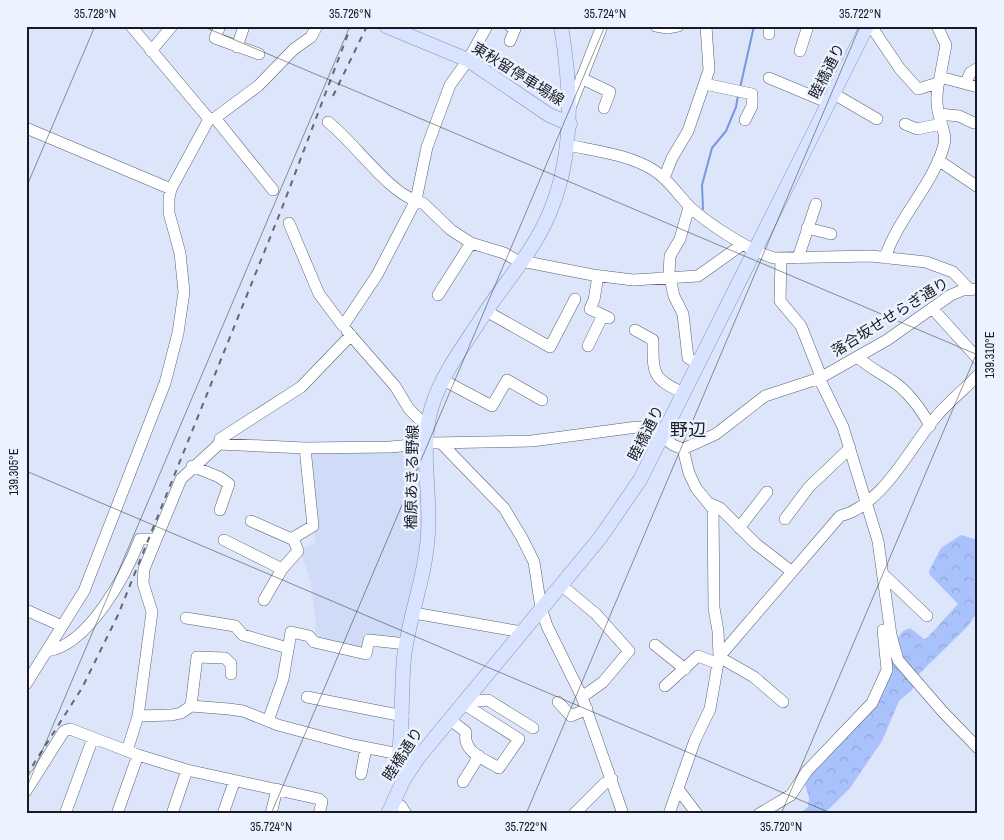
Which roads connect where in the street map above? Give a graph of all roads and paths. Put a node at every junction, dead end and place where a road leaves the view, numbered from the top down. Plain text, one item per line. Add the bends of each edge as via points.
1 (131, 26) edge
2 (172, 26) edge
3 (220, 26) edge
4 (244, 26) edge
5 (317, 26) edge
6 (386, 26) edge
7 (487, 26) edge
8 (510, 26) edge
9 (561, 26) edge
10 (602, 26) edge
11 (656, 26) edge
12 (678, 26) edge
13 (706, 26) edge
14 (808, 26) edge
15 (869, 26) edge
16 (937, 26) edge
17 (510, 41) dead end
18 (237, 47) junction
19 (151, 51) junction
20 (800, 51) dead end
21 (259, 54) dead end
22 (468, 60) junction
23 (978, 68) edge
24 (581, 78) junction
25 (769, 78) dead end
26 (939, 80) junction
27 (705, 84) junction
28 (972, 85) edge
29 (918, 89) junction
30 (832, 98) junction
31 (570, 108) junction
32 (604, 108) dead end
33 (939, 115) junction
34 (212, 119) junction
35 (877, 119) dead end
36 (745, 120) dead end
37 (328, 122) dead end
38 (974, 123) dead end
39 (570, 124) junction
40 (905, 124) dead end
41 (26, 128) edge
42 (568, 145) junction
43 (938, 160) junction
44 (664, 178) junction
45 (978, 187) edge
46 (171, 189) junction
47 (273, 190) dead end
48 (416, 200) junction
49 (816, 204) dead end
50 (689, 206) junction
51 (289, 223) dead end
52 (806, 228) junction
53 (831, 234) dead end
54 (471, 243) junction
55 (749, 248) junction
56 (781, 258) junction
57 (798, 258) junction
58 (886, 258) junction
59 (521, 261) junction
60 (598, 276) junction
61 (670, 278) junction
62 (973, 289) edge
63 (438, 295) dead end
64 (575, 299) dead end
65 (932, 308) junction
66 (486, 311) junction
67 (343, 326) junction
68 (635, 330) dead end
69 (351, 335) junction
70 (588, 346) dead end
71 (858, 357) junction
72 (978, 359) edge
73 (699, 364) junction
74 (820, 378) junction
75 (443, 380) junction
76 (975, 383) edge
77 (684, 393) junction
78 (542, 400) dead end
79 (930, 426) junction
80 (427, 427) junction
81 (662, 437) junction
82 (441, 442) junction
83 (219, 444) junction
84 (426, 445) junction
85 (305, 448) junction
86 (850, 448) junction
87 (683, 449) junction
88 (192, 466) junction
89 (767, 492) dead end
90 (865, 503) junction
91 (711, 504) junction
92 (220, 510) dead end
93 (785, 519) dead end
94 (251, 521) dead end
95 (739, 528) junction
96 (156, 539) junction
97 (224, 540) dead end
98 (294, 540) junction
99 (878, 541) junction
100 (282, 569) junction
101 (792, 571) junction
102 (883, 574) junction
103 (561, 585) junction
104 (264, 600) dead end
105 (541, 608) junction
106 (26, 610) edge
107 (414, 613) junction
108 (927, 616) dead end
109 (186, 618) dead end
110 (62, 626) junction
111 (522, 632) junction
112 (407, 644) junction
113 (656, 645) dead end
114 (288, 648) junction
115 (46, 651) junction
116 (717, 660) junction
117 (685, 669) junction
118 (231, 674) dead end
119 (26, 684) edge
120 (666, 686) dead end
121 (307, 696) dead end
122 (582, 697) junction
123 (465, 699) junction
124 (558, 702) dead end
125 (783, 702) dead end
126 (191, 706) junction
127 (587, 709) junction
128 (138, 716) junction
129 (403, 716) junction
130 (449, 719) junction
131 (268, 721) junction
132 (533, 728) dead end
133 (93, 738) junction
134 (366, 748) junction
135 (978, 748) edge
136 (127, 751) junction
137 (399, 754) junction
138 (138, 755) junction
139 (480, 756) junction
140 (187, 770) junction
141 (410, 770) junction
142 (361, 774) dead end
143 (612, 780) junction
144 (234, 782) junction
145 (463, 782) dead end
146 (277, 789) junction
147 (678, 789) junction
148 (26, 791) edge
149 (390, 808) edge
150 (65, 814) edge
151 (117, 814) edge
152 (172, 814) edge
153 (223, 814) edge
154 (271, 814) edge
155 (319, 814) edge
156 (406, 814) edge
157 (574, 814) edge
158 (623, 814) edge
159 (669, 814) edge
160 (697, 814) edge
161 (759, 814) edge

1 - 19 street
2 - 19 street
3 - 18 street via 215,38
4 - 18 street
5 - 34 street via 311,37 258,86
6 - 22 main road, 東秋留停車場線
7 - 22 street
8 - 17 street via 515,29
9 - 31 main road, 東秋留停車場線
10 - 24 street
11 - 12 street
13 - 27 street via 710,70
14 - 20 street
15 - 29 street
15 - 30 main road, 睦橋通り
16 - 26 street via 946,45
18 - 21 street
19 - 34 street
22 - 39 main road, 東秋留停車場線 via 549,115
22 - 48 street via 450,84 433,127
23 - 28 street via 970,73
24 - 31 street
24 - 32 street via 610,92
25 - 30 street
26 - 28 street
26 - 29 street via 932,87
26 - 33 street
27 - 36 street via 752,94 752,106
27 - 44 street via 688,131
29 - 33 street
30 - 35 street
30 - 55 main road, 睦橋通り
31 - 39 main road, 東秋留停車場線
33 - 38 street via 960,116
33 - 40 street via 917,129
33 - 43 street via 944,140
34 - 46 street
34 - 47 street
37 - 48 street via 347,137 389,184
39 - 42 main road, 楢原あきる野線
41 - 46 street
42 - 44 street via 621,158 654,170
42 - 59 main road, 楢原あきる野線 via 550,212
43 - 45 street
43 - 58 street via 895,230
44 - 50 street
46 - 110 street via 169,213 180,253 184,292 178,333 164,383 84,591
48 - 54 street
48 - 67 street via 377,275
49 - 52 street
50 - 55 street
50 - 61 street via 680,238 670,256
51 - 67 street via 319,294
52 - 53 street
52 - 57 street
54 - 59 street
54 - 63 street
55 - 56 street
55 - 61 street via 698,276
55 - 73 main road, 睦橋通り
56 - 57 street
56 - 74 street via 780,301 801,326
57 - 58 street
58 - 62 street via 937,265 953,272
59 - 60 street
59 - 66 main road, 楢原あきる野線
60 - 61 street via 633,280
60 - 70 street via 590,309 606,317
61 - 73 street via 683,314 688,358
62 - 65 street, 落合坂せせらぎ通り via 951,295
64 - 66 street via 555,350
65 - 71 street, 落合坂せせらぎ通り via 907,328
65 - 72 street
66 - 75 main road, 楢原あきる野線
67 - 69 street
68 - 77 street via 653,340 653,363 657,376 663,383
69 - 80 street
69 - 83 street via 300,387 220,439
71 - 74 street, 落合坂せせらぎ通り
71 - 79 street via 893,381
73 - 77 main road, 睦橋通り
74 - 86 street
74 - 87 street, 落合坂せせらぎ通り via 765,396 716,434
75 - 78 street via 492,406 507,380
75 - 80 main road, 楢原あきる野線 via 431,407
76 - 79 street
77 - 81 main road, 睦橋通り
79 - 90 street via 880,490
80 - 84 main road, 楢原あきる野線
81 - 82 street via 653,429 637,427 532,441
81 - 87 street
81 - 103 main road, 睦橋通り via 616,517
82 - 84 street
82 - 105 street via 513,521 534,562
83 - 85 street
83 - 88 street
84 - 85 street
84 - 107 main road, 楢原あきる野線 via 429,531
85 - 98 street via 313,526
86 - 90 street
86 - 93 street via 810,487
87 - 91 street via 696,488
88 - 92 street via 229,484
88 - 96 street via 181,479
89 - 95 street
90 - 99 street
90 - 101 street via 840,516
91 - 95 street via 720,508
91 - 116 street
94 - 98 street
95 - 101 street
96 - 115 street via 140,539 128,568 74,640 60,650
96 - 128 street via 144,569 144,583 152,612
97 - 100 street
98 - 100 street via 298,551
99 - 102 street
99 - 161 street via 887,664 882,685 866,710 807,771 791,795
100 - 104 street
101 - 116 street
102 - 108 street
102 - 135 street via 890,635 898,660
103 - 105 main road, 睦橋通り
103 - 122 street via 596,614 630,651 603,682
105 - 111 main road, 睦橋通り
105 - 122 street
106 - 110 street
107 - 111 street
107 - 112 main road, 楢原あきる野線
109 - 114 street via 235,626 243,635
110 - 115 street
111 - 123 main road, 睦橋通り
112 - 114 street via 369,640 366,654 314,642 310,636 292,632
112 - 129 main road, 楢原あきる野線
113 - 117 street
114 - 131 street via 283,678
115 - 119 street
116 - 117 street via 698,656
116 - 125 street via 754,677
116 - 147 street via 710,708
117 - 120 street
118 - 126 street via 231,664 225,658 197,657
121 - 129 street
122 - 127 street
123 - 130 main road, 睦橋通り
123 - 132 street via 488,700
123 - 139 street via 519,739 499,768
124 - 127 street via 571,716
126 - 128 street via 181,713
126 - 131 street via 243,711
127 - 143 street
128 - 136 street
129 - 137 main road, 楢原あきる野線
130 - 139 street via 466,732 464,740 468,748
130 - 141 main road, 睦橋通り
131 - 134 street
133 - 136 street
133 - 148 street via 70,729 64,731
133 - 150 street
134 - 137 street
134 - 142 street
136 - 138 street
137 - 141 main road via 400,761
138 - 140 street
138 - 151 street
139 - 145 street
140 - 144 street
140 - 152 street
141 - 149 main road, 睦橋通り
143 - 157 street
143 - 158 street
144 - 146 street
144 - 153 street
146 - 154 street
146 - 155 street via 319,799 322,802
147 - 159 street
147 - 160 street
149 - 156 street via 401,806

